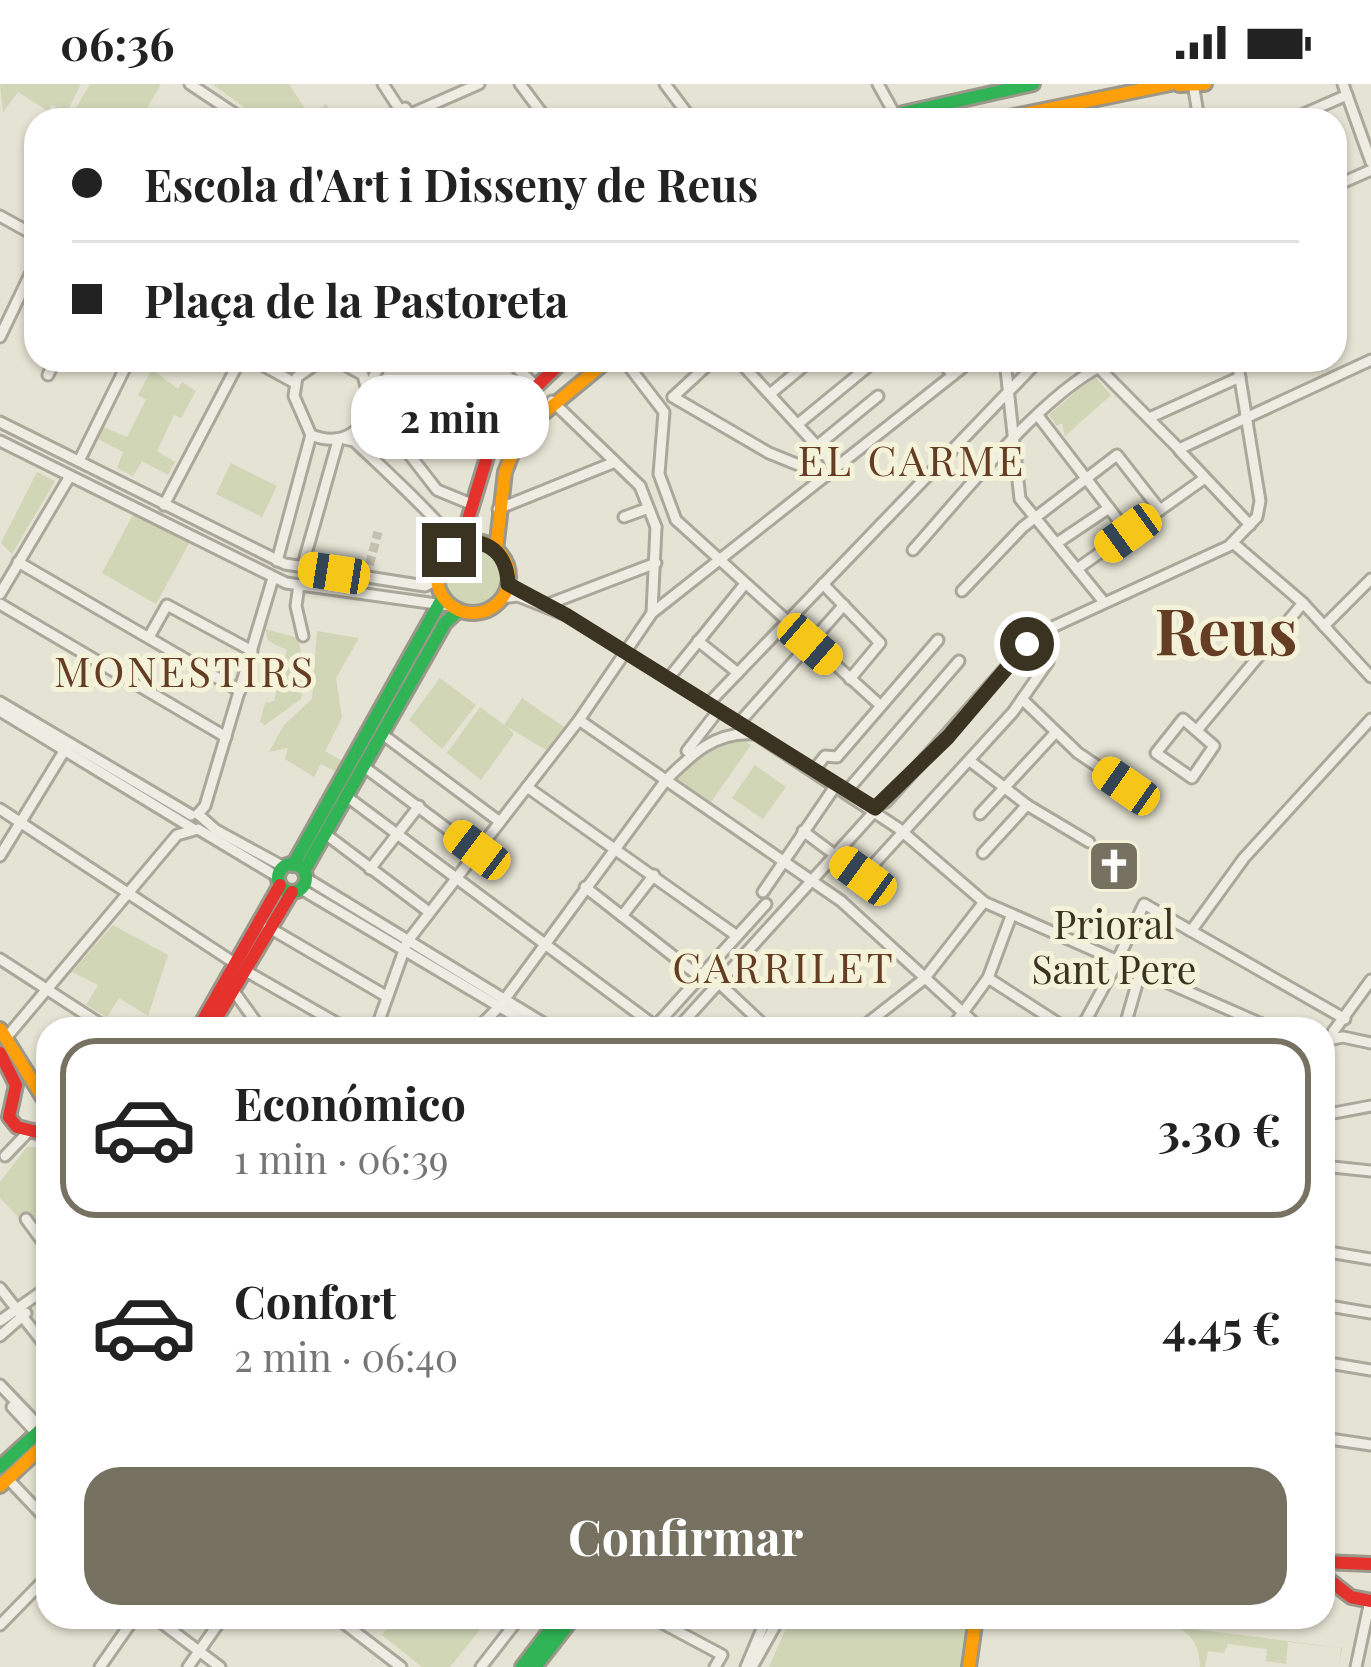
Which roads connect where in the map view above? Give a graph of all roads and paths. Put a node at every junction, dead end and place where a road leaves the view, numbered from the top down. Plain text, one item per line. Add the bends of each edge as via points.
1 (190, 84) edge
2 (479, 84) edge
3 (1033, 84) edge
4 (1175, 84) edge
5 (1016, 86) edge
6 (1200, 86) edge
7 (1345, 90) edge
8 (226, 108) edge
9 (430, 108) edge
10 (936, 108) edge
11 (1055, 108) edge
12 (1312, 108) edge
13 (1371, 113) edge
14 (1357, 122) junction
15 (1371, 166) edge
16 (24, 287) edge
17 (0, 337) edge
18 (49, 372) edge
19 (123, 372) edge
20 (234, 372) edge
21 (275, 372) edge
22 (305, 372) edge
23 (366, 372) edge
24 (521, 372) edge
25 (548, 372) edge
26 (592, 372) edge
27 (634, 372) edge
28 (701, 372) edge
29 (749, 372) edge
30 (797, 372) edge
31 (861, 372) edge
32 (950, 372) edge
33 (957, 372) edge
34 (1005, 372) edge
35 (1027, 372) edge
36 (1086, 372) edge
37 (1104, 372) edge
38 (1239, 372) edge
39 (1345, 372) edge
40 (47, 375) dead end
41 (953, 375) junction
42 (1240, 376) junction
43 (295, 383) junction
44 (533, 383) junction
45 (770, 394) junction
46 (1006, 394) junction
47 (878, 396) dead end
48 (658, 399) junction
49 (674, 400) junction
50 (552, 401) junction
51 (824, 403) junction
52 (664, 412) junction
53 (1039, 417) junction
54 (1149, 418) junction
55 (1246, 418) junction
56 (0, 422) edge
57 (798, 424) junction
58 (843, 425) junction
59 (388, 427) tunnel mouth
60 (310, 435) junction
61 (342, 440) junction
62 (0, 441) edge
63 (1011, 442) junction
64 (818, 446) junction
65 (1179, 450) junction
66 (79, 461) junction
67 (615, 462) junction
68 (812, 473) junction
69 (830, 475) junction
70 (71, 476) junction
71 (1086, 478) junction
72 (1205, 478) junction
73 (660, 479) junction
74 (640, 486) junction
75 (808, 493) junction
76 (471, 503) junction
77 (164, 505) junction
78 (1109, 508) junction
79 (498, 509) junction
80 (646, 509) junction
81 (1160, 510) junction
82 (1035, 516) junction
83 (624, 517) dead end
84 (676, 520) junction
85 (1250, 525) junction
86 (656, 527) junction
87 (1128, 533) junction
88 (1233, 543) junction
89 (1058, 544) junction
90 (458, 545) junction
91 (496, 550) junction
92 (913, 550) dead end
93 (718, 560) junction
94 (277, 561) junction
95 (18, 562) junction
96 (656, 563) junction
97 (302, 568) junction
98 (1077, 569) junction
99 (273, 578) junction
100 (1371, 579) edge
101 (437, 580) junction
102 (508, 584) junction
103 (823, 584) junction
104 (299, 585) junction
105 (744, 585) junction
106 (653, 590) junction
107 (962, 590) dead end
108 (0, 594) edge
109 (502, 598) junction
110 (1102, 601) junction
111 (534, 602) junction
112 (666, 602) junction
113 (0, 604) edge
114 (448, 604) junction
115 (1303, 604) junction
116 (546, 605) junction
117 (844, 605) junction
118 (652, 614) junction
119 (785, 623) junction
120 (1324, 626) junction
121 (303, 636) dead end
122 (149, 637) junction
123 (938, 640) dead end
124 (698, 641) junction
125 (810, 644) junction
126 (252, 651) junction
127 (625, 653) junction
128 (959, 662) dead end
129 (1048, 662) dead end
130 (1369, 670) edge
131 (738, 673) junction
132 (668, 679) junction
133 (850, 679) junction
134 (240, 691) junction
135 (1022, 699) junction
136 (708, 704) junction
137 (881, 706) junction
138 (0, 707) edge
139 (1371, 718) edge
140 (724, 719) junction
141 (580, 720) junction
142 (1198, 729) junction
143 (1056, 732) junction
144 (382, 734) junction
145 (754, 734) junction
146 (226, 737) junction
147 (723, 738) junction
148 (67, 747) junction
149 (837, 757) junction
150 (970, 761) junction
151 (363, 766) junction
152 (814, 770) junction
153 (666, 780) junction
154 (837, 785) junction
155 (1126, 786) dead end
156 (527, 787) junction
157 (1002, 787) junction
158 (346, 796) junction
159 (886, 802) junction
160 (418, 806) junction
161 (1027, 806) junction
162 (0, 809) edge
163 (871, 809) junction
164 (980, 814) dead end
165 (195, 821) junction
166 (500, 822) junction
167 (21, 823) junction
168 (901, 830) junction
169 (803, 831) junction
170 (323, 833) junction
171 (397, 835) junction
172 (1089, 842) dead end
173 (616, 847) junction
174 (477, 850) junction
175 (983, 853) dead end
176 (835, 855) junction
177 (0, 856) edge
178 (783, 860) junction
179 (370, 868) junction
180 (654, 874) junction
181 (292, 878) junction
182 (456, 880) junction
183 (812, 880) junction
184 (585, 887) junction
185 (128, 894) junction
186 (984, 902) junction
187 (429, 912) junction
188 (622, 916) junction
189 (1011, 916) junction
190 (268, 927) junction
191 (1191, 932) junction
192 (737, 936) junction
193 (405, 945) junction
194 (542, 946) junction
195 (0, 958) edge
196 (1119, 959) junction
197 (240, 967) junction
198 (1141, 970) junction
199 (700, 977) junction
200 (988, 978) junction
201 (924, 979) junction
202 (1371, 980) edge
203 (719, 982) junction
204 (48, 989) junction
205 (233, 990) junction
206 (386, 996) junction
207 (502, 1004) junction
208 (961, 1016) joint
209 (90, 1017) edge
210 (205, 1017) edge
211 (217, 1017) edge
212 (252, 1017) edge
213 (325, 1017) edge
214 (380, 1017) edge
215 (489, 1017) edge
216 (520, 1017) edge
217 (532, 1017) edge
218 (639, 1017) edge
219 (664, 1017) edge
220 (688, 1017) edge
221 (755, 1017) edge
222 (875, 1017) edge
223 (1048, 1017) edge
224 (1087, 1017) edge
225 (1127, 1017) edge
226 (1246, 1017) edge
227 (1345, 1019) junction
228 (1335, 1038) joint
229 (2, 1040) edge
230 (1371, 1042) edge
231 (36, 1091) edge
232 (15, 1095) junction
233 (36, 1101) edge
234 (1371, 1106) edge
235 (1335, 1113) edge
236 (36, 1121) edge
237 (12, 1122) junction
238 (31, 1130) junction
239 (36, 1134) edge
240 (1335, 1167) edge
241 (1371, 1171) edge
242 (26, 1219) dead end
243 (36, 1233) edge
244 (1335, 1253) edge
245 (1371, 1258) edge
246 (0, 1288) edge
247 (36, 1298) edge
248 (1335, 1307) edge
249 (21, 1311) junction
250 (1371, 1312) edge
251 (0, 1321) edge
252 (36, 1332) edge
253 (0, 1336) edge
254 (1335, 1364) edge
255 (1371, 1370) edge
256 (0, 1389) edge
257 (36, 1424) edge
258 (1335, 1440) edge
259 (36, 1441) edge
260 (1371, 1445) edge
261 (2, 1477) edge
262 (36, 1510) edge
263 (1371, 1563) edge
264 (1335, 1564) edge
265 (1351, 1566) junction
266 (1335, 1581) edge
267 (1344, 1587) junction
268 (36, 1588) edge
269 (1367, 1603) edge
270 (0, 1625) edge
271 (127, 1629) edge
272 (170, 1629) edge
273 (215, 1629) edge
274 (352, 1629) edge
275 (511, 1629) edge
276 (551, 1629) edge
277 (565, 1629) edge
278 (673, 1629) edge
279 (763, 1629) edge
280 (773, 1629) edge
281 (199, 1651) junction
282 (977, 1657) edge
283 (100, 1667) edge
284 (188, 1667) edge
285 (220, 1667) edge
286 (401, 1667) edge
287 (481, 1667) edge
288 (522, 1667) edge
289 (535, 1667) edge
290 (716, 1667) edge
291 (749, 1667) edge
292 (969, 1667) edge
293 (1356, 1667) edge

1 - 8 street
2 - 9 street
3 - 5 street
4 - 6 street
4 - 11 street
5 - 10 street
7 - 12 street
7 - 14 street
13 - 14 street
14 - 15 street
16 - 17 street
18 - 40 street
19 - 66 street
20 - 77 street
21 - 43 street
22 - 43 street
23 - 61 street via 367,417
24 - 44 street
25 - 44 street
26 - 50 street
27 - 48 street
28 - 49 street
29 - 45 street
30 - 45 street
31 - 51 street
32 - 41 street
33 - 41 street
34 - 46 street
35 - 46 street
36 - 53 street
37 - 54 street
38 - 42 street
39 - 55 street
41 - 69 street
42 - 54 street
42 - 55 street
43 - 60 street
44 - 76 street via 490,428
45 - 57 street
46 - 63 street
46 - 103 street
47 - 58 street
48 - 49 street
48 - 52 street
49 - 52 street
49 - 68 street
50 - 67 street
50 - 79 street via 509,445
51 - 57 street
51 - 58 street
52 - 73 street
53 - 63 street
53 - 71 street
54 - 65 street
55 - 65 street
55 - 85 street via 1259,511
56 - 66 street
57 - 64 street
58 - 64 street
59 - 76 street via 437,490
60 - 61 street
60 - 94 street
61 - 90 street via 358,445
61 - 97 street via 329,457
62 - 70 street
63 - 82 street via 1020,499
63 - 92 street
64 - 69 street
65 - 72 street
66 - 70 street
66 - 77 street
67 - 74 street
67 - 79 street
68 - 69 street
68 - 75 street
69 - 75 street
70 - 95 street
70 - 99 street
71 - 78 street
71 - 81 street via 1117,455
71 - 82 street
72 - 81 street
72 - 85 street
73 - 74 street
73 - 84 street
74 - 80 street
75 - 93 street
76 - 90 street
77 - 94 street
78 - 87 street
78 - 89 street
79 - 91 street
80 - 83 street
80 - 86 street
81 - 87 street
82 - 89 street
82 - 107 street
84 - 86 street
84 - 93 street
85 - 88 street
86 - 96 street
87 - 98 street
88 - 110 street
88 - 115 street
89 - 98 street
90 - 91 street via 475,541
90 - 101 street via 442,559
91 - 102 street
93 - 105 street
93 - 112 street
94 - 97 street
95 - 108 street
95 - 122 street
96 - 106 street
96 - 116 street
97 - 101 street via 425,586
98 - 110 street
99 - 104 street
99 - 126 street
100 - 120 street
101 - 114 street
102 - 109 street
102 - 111 street
103 - 117 street
103 - 119 street
104 - 114 street
104 - 121 street
105 - 119 street
105 - 124 street
106 - 112 street
106 - 118 street
109 - 111 street
109 - 114 street via 482,612
110 - 159 street via 1035,635
111 - 116 street
112 - 118 street
113 - 146 street
114 - 144 street
114 - 181 street
115 - 120 street
115 - 142 street
116 - 127 street
117 - 125 street
117 - 133 street via 880,643
118 - 127 street
119 - 125 street
119 - 131 street
120 - 130 street
122 - 126 street via 167,605
122 - 134 street
123 - 137 street
124 - 131 street
124 - 132 street
125 - 133 street
125 - 140 street
126 - 134 street
127 - 132 street
127 - 141 street
128 - 154 street
129 - 135 street
131 - 136 street
132 - 136 street
133 - 137 street
134 - 146 street
135 - 143 street
135 - 150 street
136 - 140 street
137 - 149 street
138 - 148 street
139 - 191 street via 1244,859
140 - 145 street
140 - 147 street
140 - 147 street
140 - 153 street
141 - 153 street
141 - 156 street
142 - 142 street via 1183,719 1156,748 1187,777 1214,754
143 - 155 street
143 - 157 street
144 - 151 street
144 - 166 street
145 - 147 street
145 - 152 street
146 - 165 street
147 - 153 street via 689,755
148 - 165 street
148 - 167 street
149 - 152 street via 825,756
149 - 154 street
150 - 157 street
150 - 168 street
151 - 158 street
151 - 160 street
152 - 154 street
153 - 173 street
153 - 178 street
154 - 163 street
154 - 169 street
156 - 166 street
156 - 173 street
157 - 161 street
157 - 164 street
158 - 170 street
158 - 171 street
159 - 163 street
159 - 168 street
160 - 171 street
160 - 174 street
161 - 172 street
161 - 175 street
162 - 167 street
163 - 168 street
163 - 176 street
165 - 181 street
165 - 185 street
166 - 174 street
167 - 177 street
167 - 185 street
168 - 176 street via 863,876
168 - 186 street
169 - 176 street
169 - 178 street
170 - 179 street
170 - 181 street
171 - 179 street
171 - 182 street
173 - 180 street
173 - 184 street
174 - 182 street
176 - 183 street
178 - 183 street
178 - 192 street
179 - 187 street
180 - 188 street
180 - 192 street
181 - 190 street
181 - 193 street
181 - 193 street
181 - 197 street
182 - 187 street
182 - 194 street
183 - 201 street
183 - 203 street
184 - 188 street
184 - 194 street
185 - 197 street
185 - 204 street
186 - 189 street
186 - 201 street
187 - 193 street
188 - 199 street
189 - 196 street
189 - 200 street
190 - 197 street
190 - 206 street
191 - 196 street via 1146,906
191 - 227 street
192 - 199 street
193 - 206 street
193 - 207 street
194 - 207 street
194 - 218 street
195 - 204 street
196 - 198 street
196 - 224 street
197 - 205 street
197 - 210 street
197 - 213 street
198 - 225 street
198 - 226 street
199 - 219 street
200 - 208 street
200 - 223 street
201 - 208 street
201 - 222 street
202 - 227 street
203 - 220 street
203 - 221 street
204 - 209 street
204 - 229 street
205 - 211 street
205 - 212 street
206 - 214 street
207 - 215 street
207 - 216 street
207 - 217 street
227 - 228 street
228 - 230 street
229 - 231 street
229 - 232 street
232 - 233 street
232 - 237 street
234 - 235 street
236 - 238 street
237 - 238 street
237 - 238 street via 5,1156
238 - 239 street
240 - 241 street
242 - 243 street
244 - 245 street
246 - 249 street
247 - 249 street
248 - 250 street
249 - 251 street
249 - 252 street
249 - 253 street
254 - 255 street
256 - 257 street
258 - 260 street
259 - 261 street
261 - 262 street
263 - 265 street
264 - 265 street
265 - 267 street
266 - 267 street
267 - 269 street
268 - 270 street
269 - 293 street
271 - 283 street
272 - 281 street
273 - 281 street
274 - 286 street
275 - 287 street
276 - 288 street
277 - 289 street
278 - 290 street via 722,1655
279 - 291 street
280 - 291 street
281 - 284 street
281 - 285 street
282 - 292 street

